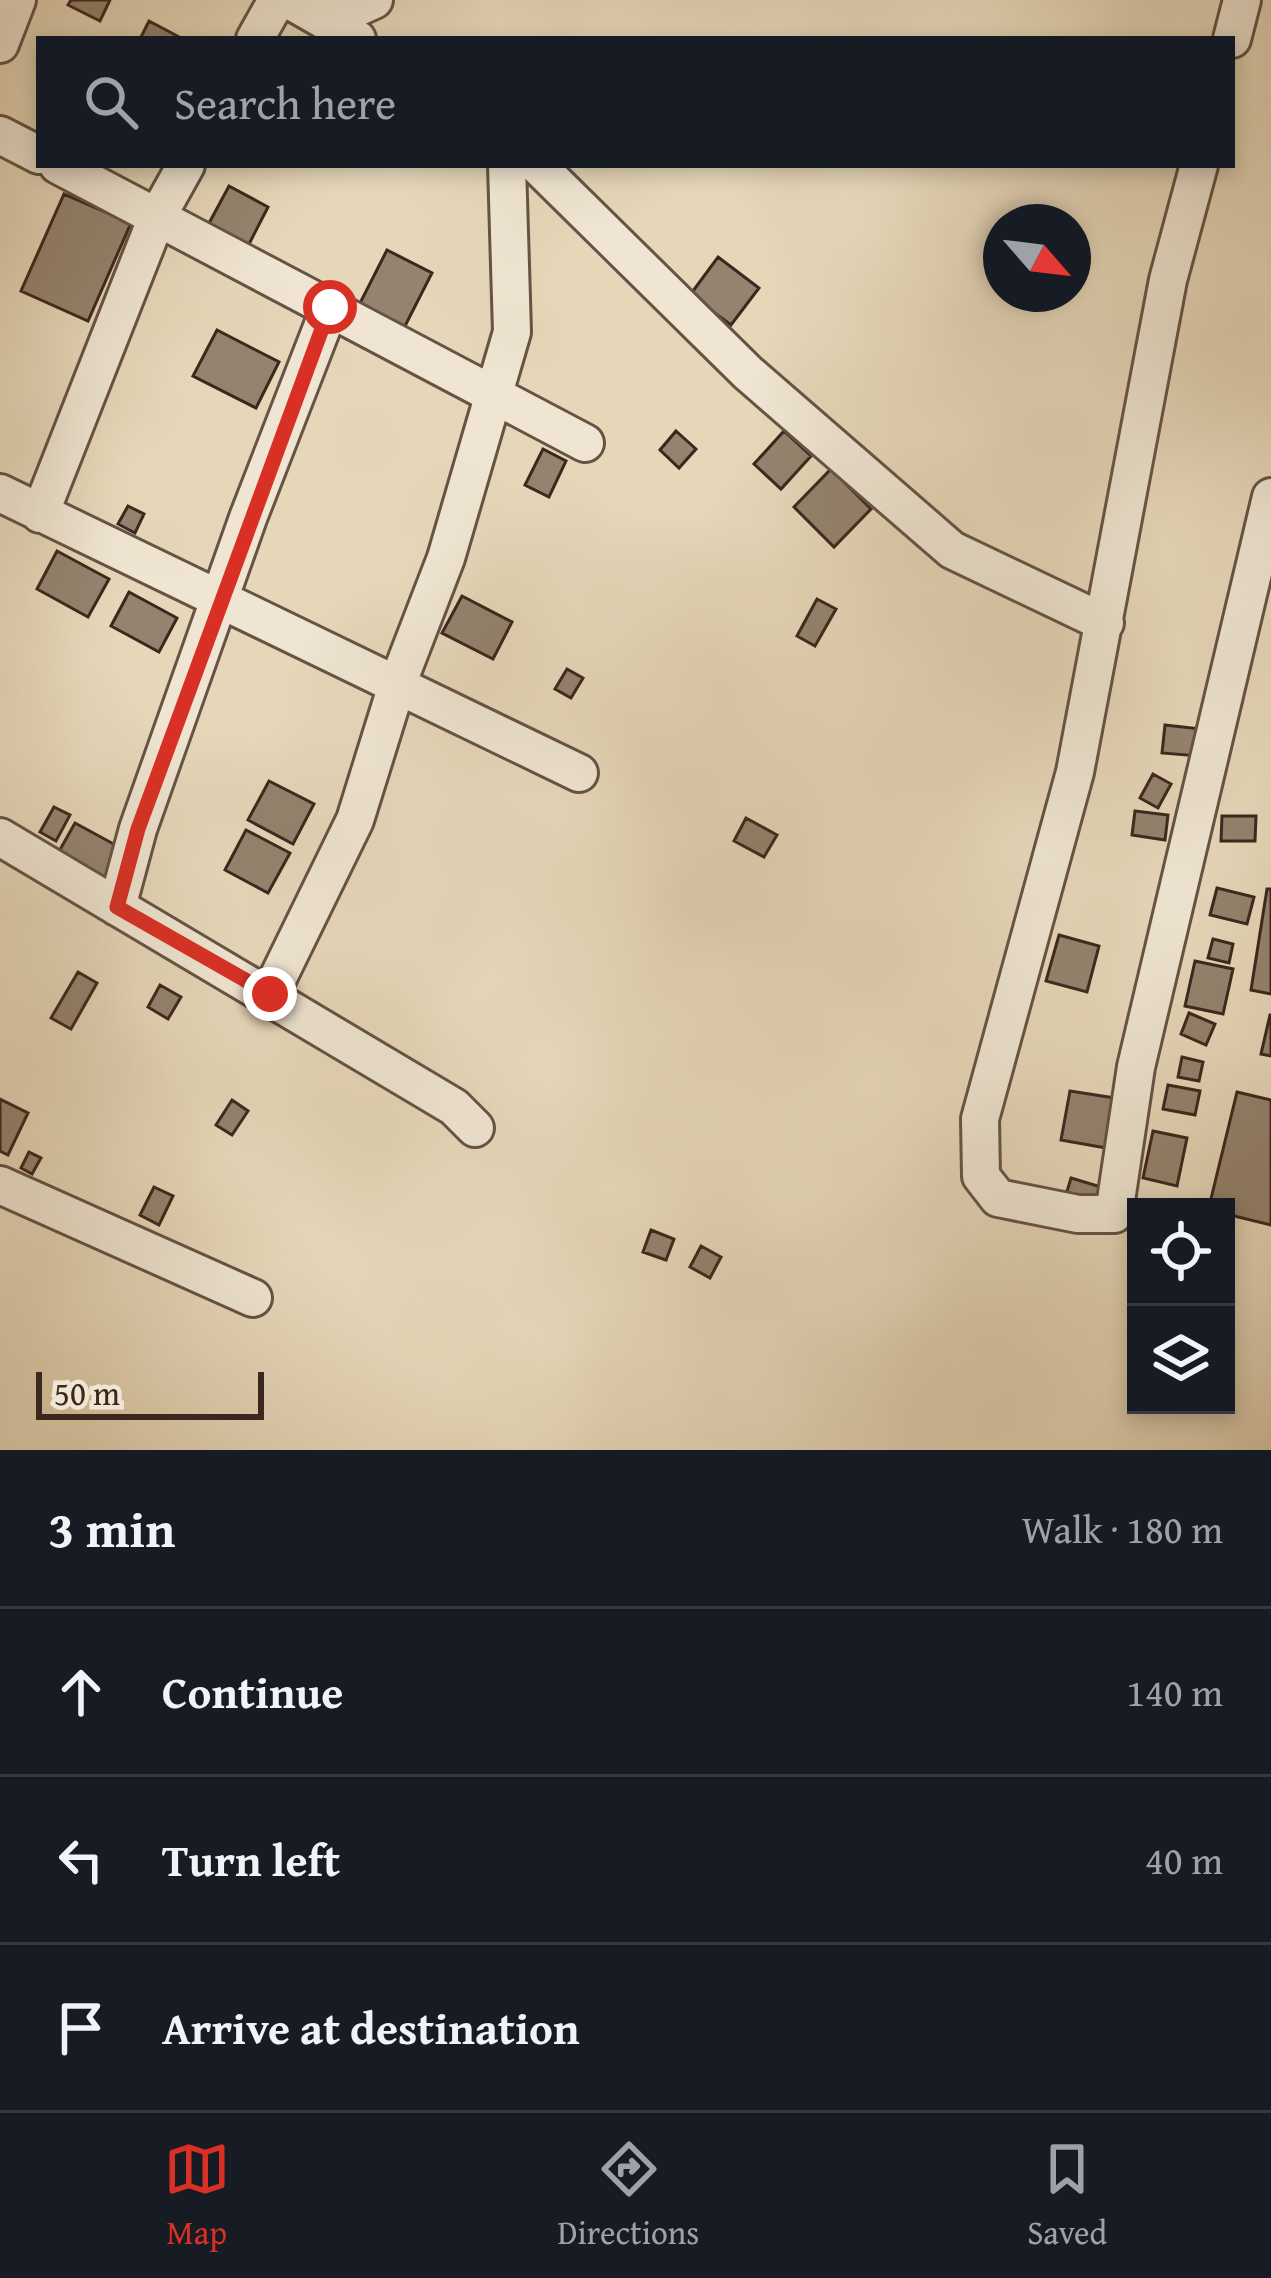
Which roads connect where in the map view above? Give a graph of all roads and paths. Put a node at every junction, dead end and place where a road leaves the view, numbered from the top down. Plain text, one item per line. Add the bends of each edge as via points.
1 (16, 0) edge
2 (277, 0) edge
3 (289, 0) edge
4 (304, 0) edge
5 (374, 0) edge
6 (1242, 0) edge
7 (257, 36) edge
8 (352, 36) edge
9 (1233, 36) edge
10 (0, 44) edge
11 (0, 135) edge
12 (36, 153) edge
13 (64, 168) edge
14 (184, 168) edge
15 (507, 168) edge
16 (540, 168) edge
17 (1198, 168) edge
18 (157, 217) junction
19 (330, 307) junction
20 (494, 395) junction
21 (585, 443) dead end
22 (0, 493) edge
23 (1271, 497) edge
24 (40, 514) junction
25 (221, 601) junction
26 (1105, 623) junction
27 (397, 685) junction
28 (580, 773) dead end
29 (0, 837) edge
30 (117, 907) junction
31 (270, 994) junction
32 (476, 1128) dead end
33 (0, 1185) edge
34 (254, 1298) dead end

1 - 10 street
2 - 7 street
3 - 8 street
4 - 5 street via 352,10
6 - 9 street
11 - 12 street
13 - 18 street
14 - 18 street
15 - 20 street via 512,332
16 - 26 street via 748,373 952,550
17 - 26 street via 1168,280
18 - 19 street
18 - 24 street
19 - 20 street
19 - 25 street
20 - 21 street
20 - 27 street via 446,558
22 - 24 street
23 - 26 street via 1136,1067 1114,1214 1078,1214 998,1198 981,1176 980,1118 1075,772
24 - 25 street
25 - 27 street
25 - 30 street
27 - 28 street
27 - 31 street via 355,820
29 - 30 street
30 - 31 street
31 - 32 street
33 - 34 street

